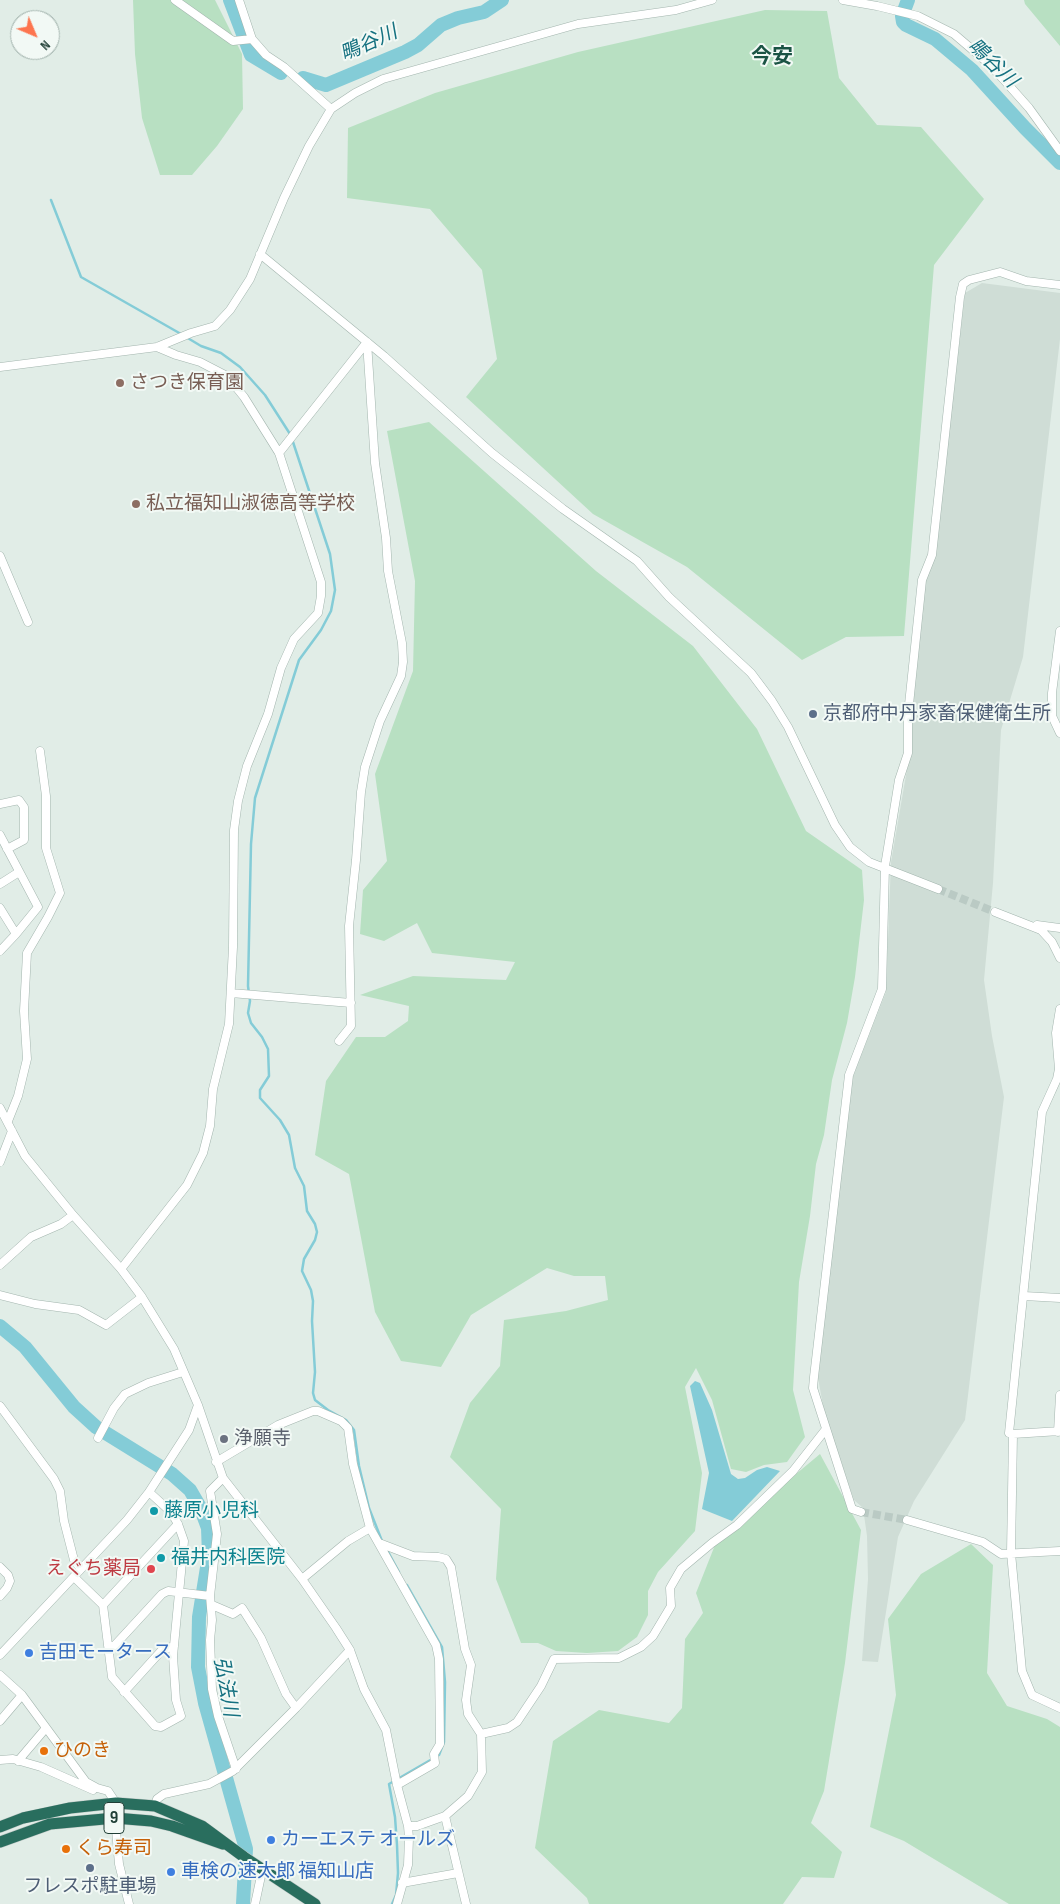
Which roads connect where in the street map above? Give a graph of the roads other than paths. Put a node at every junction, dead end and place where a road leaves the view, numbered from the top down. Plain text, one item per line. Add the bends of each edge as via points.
1 (175, 0) edge
2 (238, 0) edge
3 (712, 0) edge
4 (843, 0) edge
5 (252, 39) junction
6 (332, 109) junction
7 (1060, 151) edge
8 (260, 254) junction
9 (1060, 285) edge
10 (367, 342) junction
11 (157, 347) junction
12 (0, 367) edge
13 (279, 453) junction
14 (0, 556) edge
15 (28, 622) dead end
16 (1060, 631) edge
17 (1057, 676) edge
18 (1060, 732) edge
19 (40, 751) dead end
20 (0, 804) edge
21 (0, 835) edge
22 (6, 849) junction
23 (885, 866) junction
24 (19, 872) junction
25 (0, 884) edge
26 (938, 889) tunnel mouth
27 (0, 908) edge
28 (995, 912) tunnel mouth
29 (1026, 923) junction
30 (1060, 928) edge
31 (16, 934) junction
32 (0, 951) edge
33 (1060, 958) edge
34 (230, 993) junction
35 (351, 1002) junction
36 (1060, 1009) edge
37 (339, 1041) dead end
38 (1059, 1068) edge
39 (0, 1108) edge
40 (8, 1121) junction
41 (12, 1131) junction
42 (0, 1162) edge
43 (73, 1215) junction
44 (0, 1265) edge
45 (121, 1269) junction
46 (0, 1296) edge
47 (1024, 1296) junction
48 (142, 1297) junction
49 (1060, 1298) edge
50 (183, 1372) junction
51 (1060, 1395) edge
52 (198, 1405) junction
53 (0, 1406) edge
54 (826, 1429) junction
55 (1059, 1432) edge
56 (1013, 1434) junction
57 (98, 1438) dead end
58 (216, 1462) junction
59 (223, 1478) junction
60 (148, 1492) junction
61 (861, 1512) tunnel mouth
62 (907, 1520) tunnel mouth
63 (178, 1524) junction
64 (370, 1528) junction
65 (378, 1543) junction
66 (1060, 1551) edge
67 (1011, 1553) junction
68 (0, 1567) edge
69 (81, 1569) junction
70 (74, 1577) junction
71 (302, 1579) junction
72 (179, 1592) junction
73 (0, 1596) edge
74 (210, 1596) junction
75 (212, 1605) junction
76 (103, 1606) junction
77 (174, 1646) junction
78 (109, 1648) junction
79 (350, 1650) junction
80 (0, 1654) edge
81 (0, 1675) edge
82 (124, 1692) junction
83 (22, 1695) junction
84 (296, 1708) junction
85 (1060, 1708) edge
86 (0, 1721) edge
87 (46, 1728) junction
88 (481, 1734) junction
89 (0, 1760) edge
90 (18, 1761) junction
91 (236, 1769) junction
92 (397, 1785) junction
93 (116, 1803) junction
94 (155, 1806) junction
95 (445, 1816) junction
96 (115, 1818) junction
97 (408, 1826) junction
98 (0, 1827) edge
99 (0, 1842) edge
100 (227, 1845) junction
101 (261, 1867) junction
102 (458, 1873) junction
103 (402, 1883) junction
104 (129, 1904) edge
105 (255, 1904) edge
106 (316, 1904) edge
107 (397, 1904) edge
108 (466, 1904) edge

1 - 5 street via 233,41
2 - 5 street
3 - 6 street via 676,10 578,24 442,62 383,79
4 - 7 street via 918,16 954,34 1005,81
5 - 6 street via 266,55
6 - 8 street via 308,146
8 - 10 street
8 - 11 street via 250,279 215,326 191,332
9 - 23 street via 1026,281 1000,272 963,284 932,556 922,580 908,714 908,753 899,780
10 - 13 street
10 - 23 street via 492,453 637,561 669,597 751,673 788,727 835,825 850,847 869,862
10 - 35 street via 375,463 403,662 401,676 380,721 368,758 361,792 349,926
11 - 12 street
11 - 13 street via 200,362 226,376 244,397
13 - 34 street via 321,582 321,596 318,613 294,639 281,668 238,801 234,830
14 - 15 street
16 - 17 street
17 - 18 street via 1052,716
19 - 40 street via 46,796 46,848 60,893 27,953 24,1010 27,1059
20 - 22 street via 19,800 24,807 24,840
21 - 22 street
22 - 24 street
23 - 26 street
23 - 54 street via 882,989 849,1075 814,1377
24 - 25 street
24 - 31 street via 38,907
27 - 31 street
28 - 29 street
29 - 30 street
29 - 33 street via 1041,930
31 - 32 street
34 - 35 street
34 - 45 street via 229,1024 213,1089 210,1126 203,1153 187,1185
35 - 37 street via 351,1026
36 - 38 street via 1056,1033
38 - 47 street via 1042,1112
39 - 40 street
40 - 41 street
41 - 42 street
41 - 43 street via 25,1156
43 - 44 street via 31,1238
43 - 45 street
45 - 48 street
46 - 48 street via 79,1310 106,1325
47 - 49 street
47 - 56 street via 1009,1433
48 - 50 street via 174,1350
50 - 52 street
50 - 57 street via 125,1394
51 - 55 street
52 - 58 street
52 - 60 street via 189,1430
53 - 69 street via 60,1491 74,1560
54 - 61 street via 852,1509
54 - 88 street via 793,1471 737,1525 681,1569 670,1588 671,1606 653,1636 641,1647 618,1658 554,1659 517,1722 508,1728
55 - 56 street
56 - 67 street
58 - 59 street
58 - 64 street via 278,1425 313,1410 318,1411 348,1428 353,1464
59 - 71 street
59 - 74 street via 210,1492 217,1534
60 - 63 street via 171,1512
60 - 69 street via 127,1520
62 - 67 street via 983,1542 1001,1554
63 - 72 street via 184,1541
63 - 76 street
64 - 65 street
64 - 71 street via 348,1541
65 - 88 street via 412,1556 438,1556 446,1559 451,1567 465,1649 471,1666 466,1700 468,1714
65 - 92 street via 436,1645 439,1659 440,1744 434,1754 435,1763
66 - 67 street
67 - 85 street via 1022,1671 1032,1695
68 - 73 street via 10,1581
69 - 70 street
70 - 76 street
70 - 80 street
71 - 79 street
72 - 74 street
72 - 77 street
72 - 78 street via 168,1590 162,1594
74 - 75 street
75 - 84 street via 233,1614 242,1608
75 - 91 street via 212,1689
76 - 78 street
77 - 82 street via 162,1650
77 - 82 street via 176,1700 181,1716 161,1727 156,1726
78 - 82 street via 112,1677
79 - 84 street
79 - 92 street via 364,1689 386,1730
81 - 83 street
83 - 86 street
83 - 87 street
84 - 91 street
87 - 90 street
87 - 93 street via 86,1782 108,1791
88 - 95 street via 482,1772 468,1796
89 - 90 street
90 - 93 street via 106,1793
91 - 94 street via 209,1784 164,1794 157,1799
92 - 97 street
93 - 94 highway, 9
93 - 96 street
93 - 98 highway, 9 via 70,1808 23,1818
94 - 100 highway, 9 via 202,1826
95 - 97 street
95 - 102 street
96 - 99 highway, 9 via 50,1824
96 - 100 highway, 9 via 172,1826
96 - 104 street via 119,1864
97 - 103 street via 408,1865
100 - 101 highway, 9
101 - 105 street
101 - 106 highway, 9
102 - 103 street
102 - 108 street
103 - 107 street

